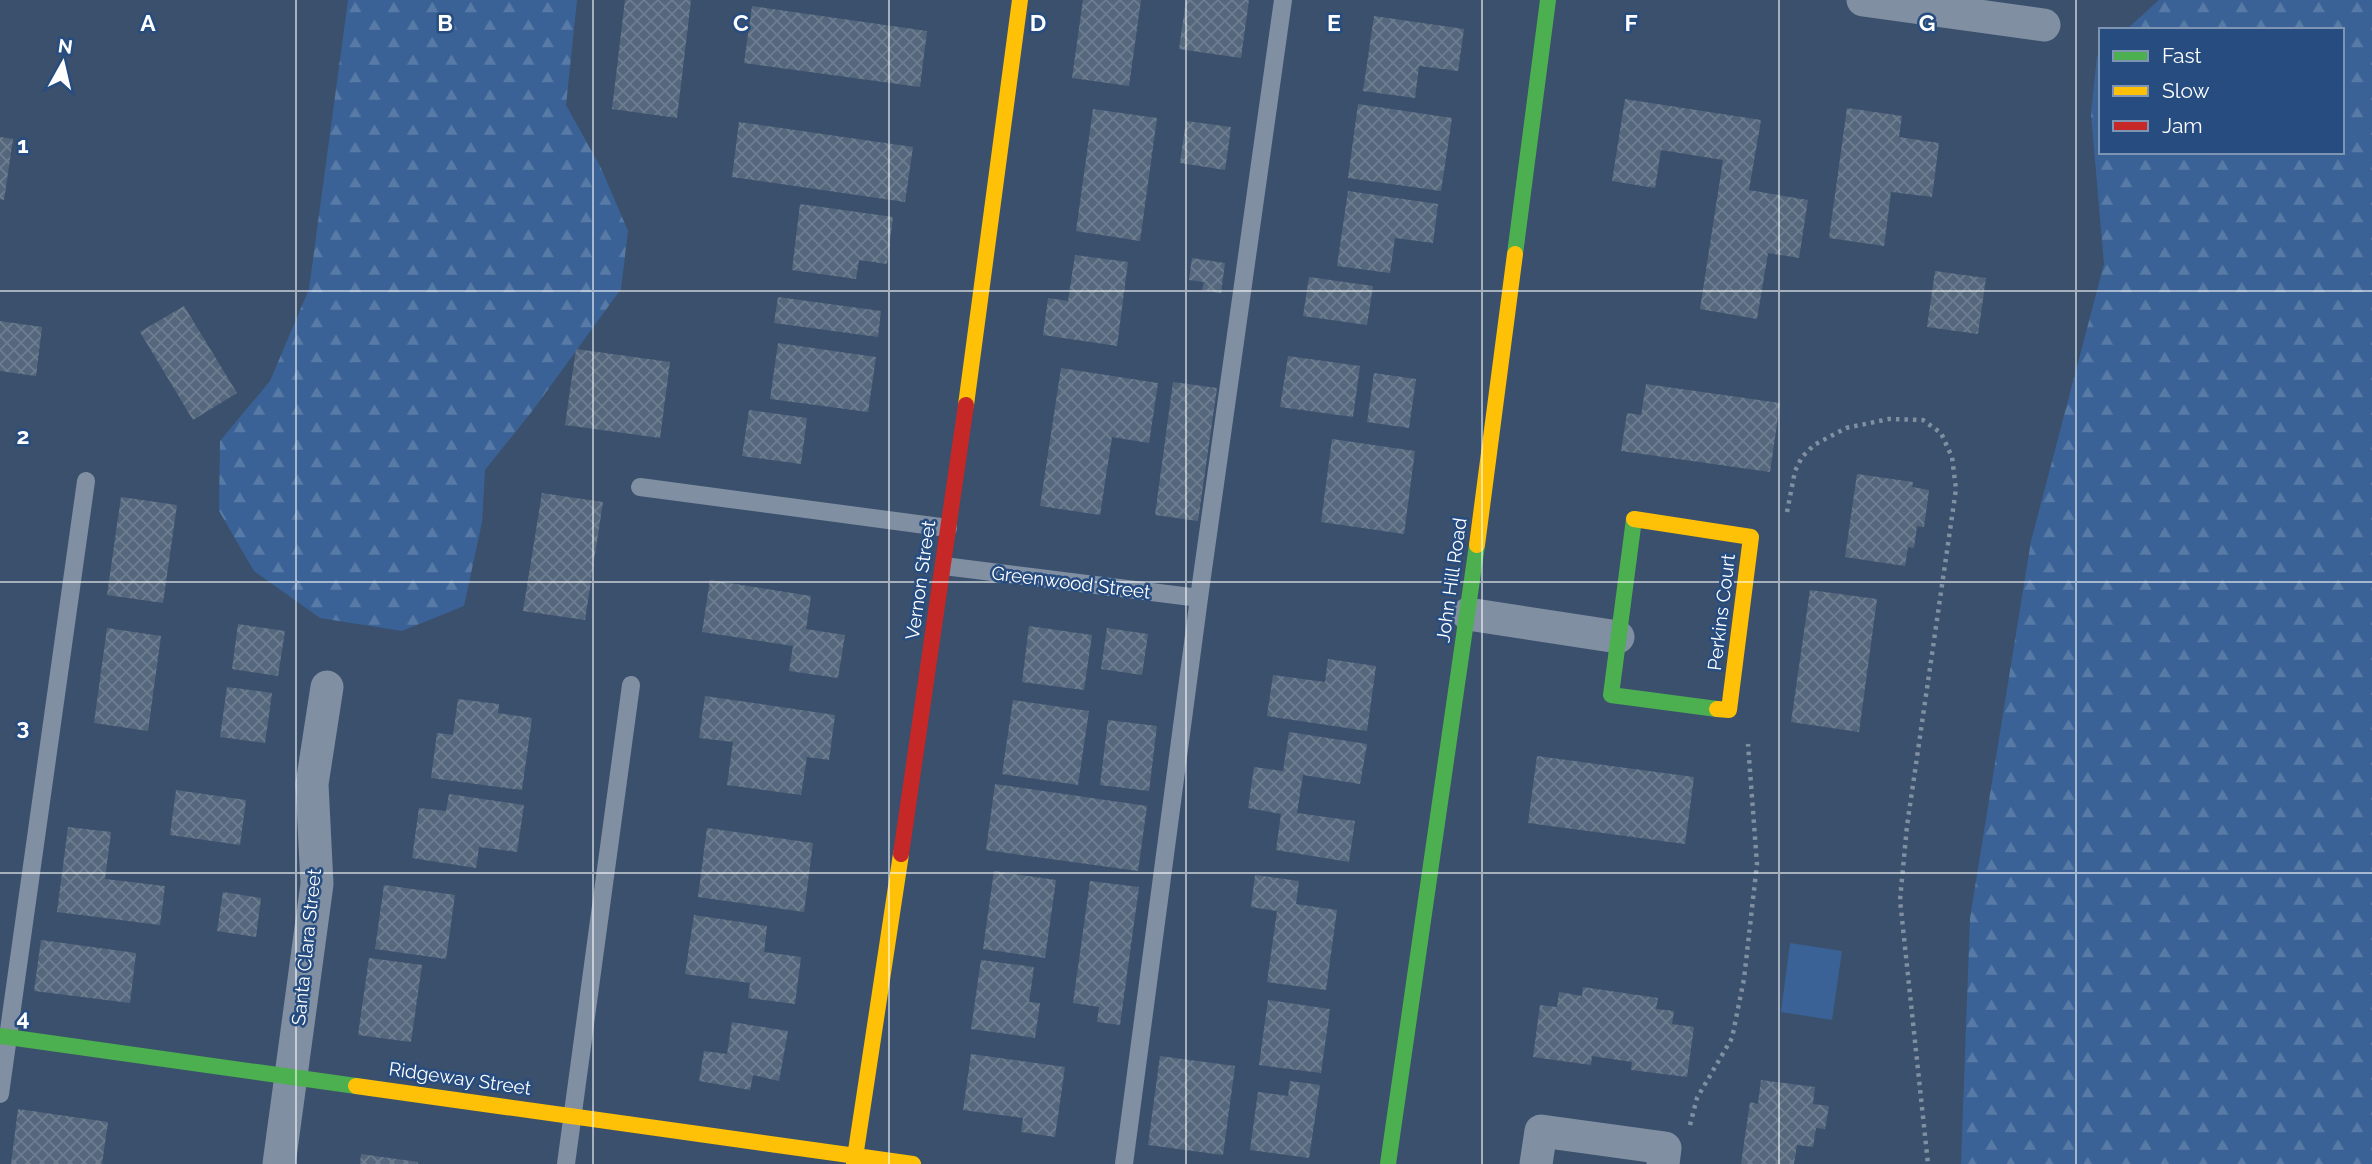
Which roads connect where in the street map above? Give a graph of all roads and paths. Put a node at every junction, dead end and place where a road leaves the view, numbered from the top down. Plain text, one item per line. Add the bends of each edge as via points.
1 (1020, 0) edge
2 (1283, 0) edge
3 (1548, 0) edge
4 (1863, 0) edge
5 (2044, 25) dead end
6 (86, 481) dead end
7 (640, 487) dead end
8 (1787, 512) dead end
9 (948, 528) junction
10 (944, 566) junction
11 (1199, 598) junction
12 (1468, 614) junction
13 (1618, 637) junction
14 (631, 685) dead end
15 (327, 687) dead end
16 (1748, 740) dead end
17 (4, 1037) edge
18 (291, 1076) junction
19 (0, 1094) edge
20 (573, 1116) junction
21 (1689, 1127) dead end
22 (854, 1160) edge
23 (279, 1164) edge
24 (566, 1164) edge
25 (914, 1164) edge
26 (1124, 1164) edge
27 (1388, 1164) edge
28 (1536, 1164) edge
29 (1663, 1164) edge
30 (1928, 1164) edge

1 - 9 street, Vernon Street
2 - 11 lane
3 - 12 street, John Hill Road
4 - 5 street
6 - 17 lane
7 - 9 lane
8 - 30 path via 1802,457 1846,428 1889,419 1923,420 1941,433 1952,457 1956,489 1900,900
9 - 10 street, Vernon Street
10 - 11 lane, Greenwood Street
10 - 22 street, Vernon Street
11 - 26 lane
12 - 13 street
12 - 27 street, John Hill Road
13 - 13 street, Perkins Court via 1611,695 1729,710 1751,537 1634,519
14 - 20 lane
15 - 18 street, Santa Clara Street via 312,784 317,884
16 - 21 path via 1757,864 1744,979 1732,1038 1698,1098
17 - 18 street, Ridgeway Street
17 - 19 lane
18 - 20 street, Ridgeway Street
18 - 23 street, Santa Clara Street
20 - 22 street, Ridgeway Street
20 - 24 lane
22 - 25 street, Ridgeway Street
28 - 29 street via 1541,1131 1665,1148

